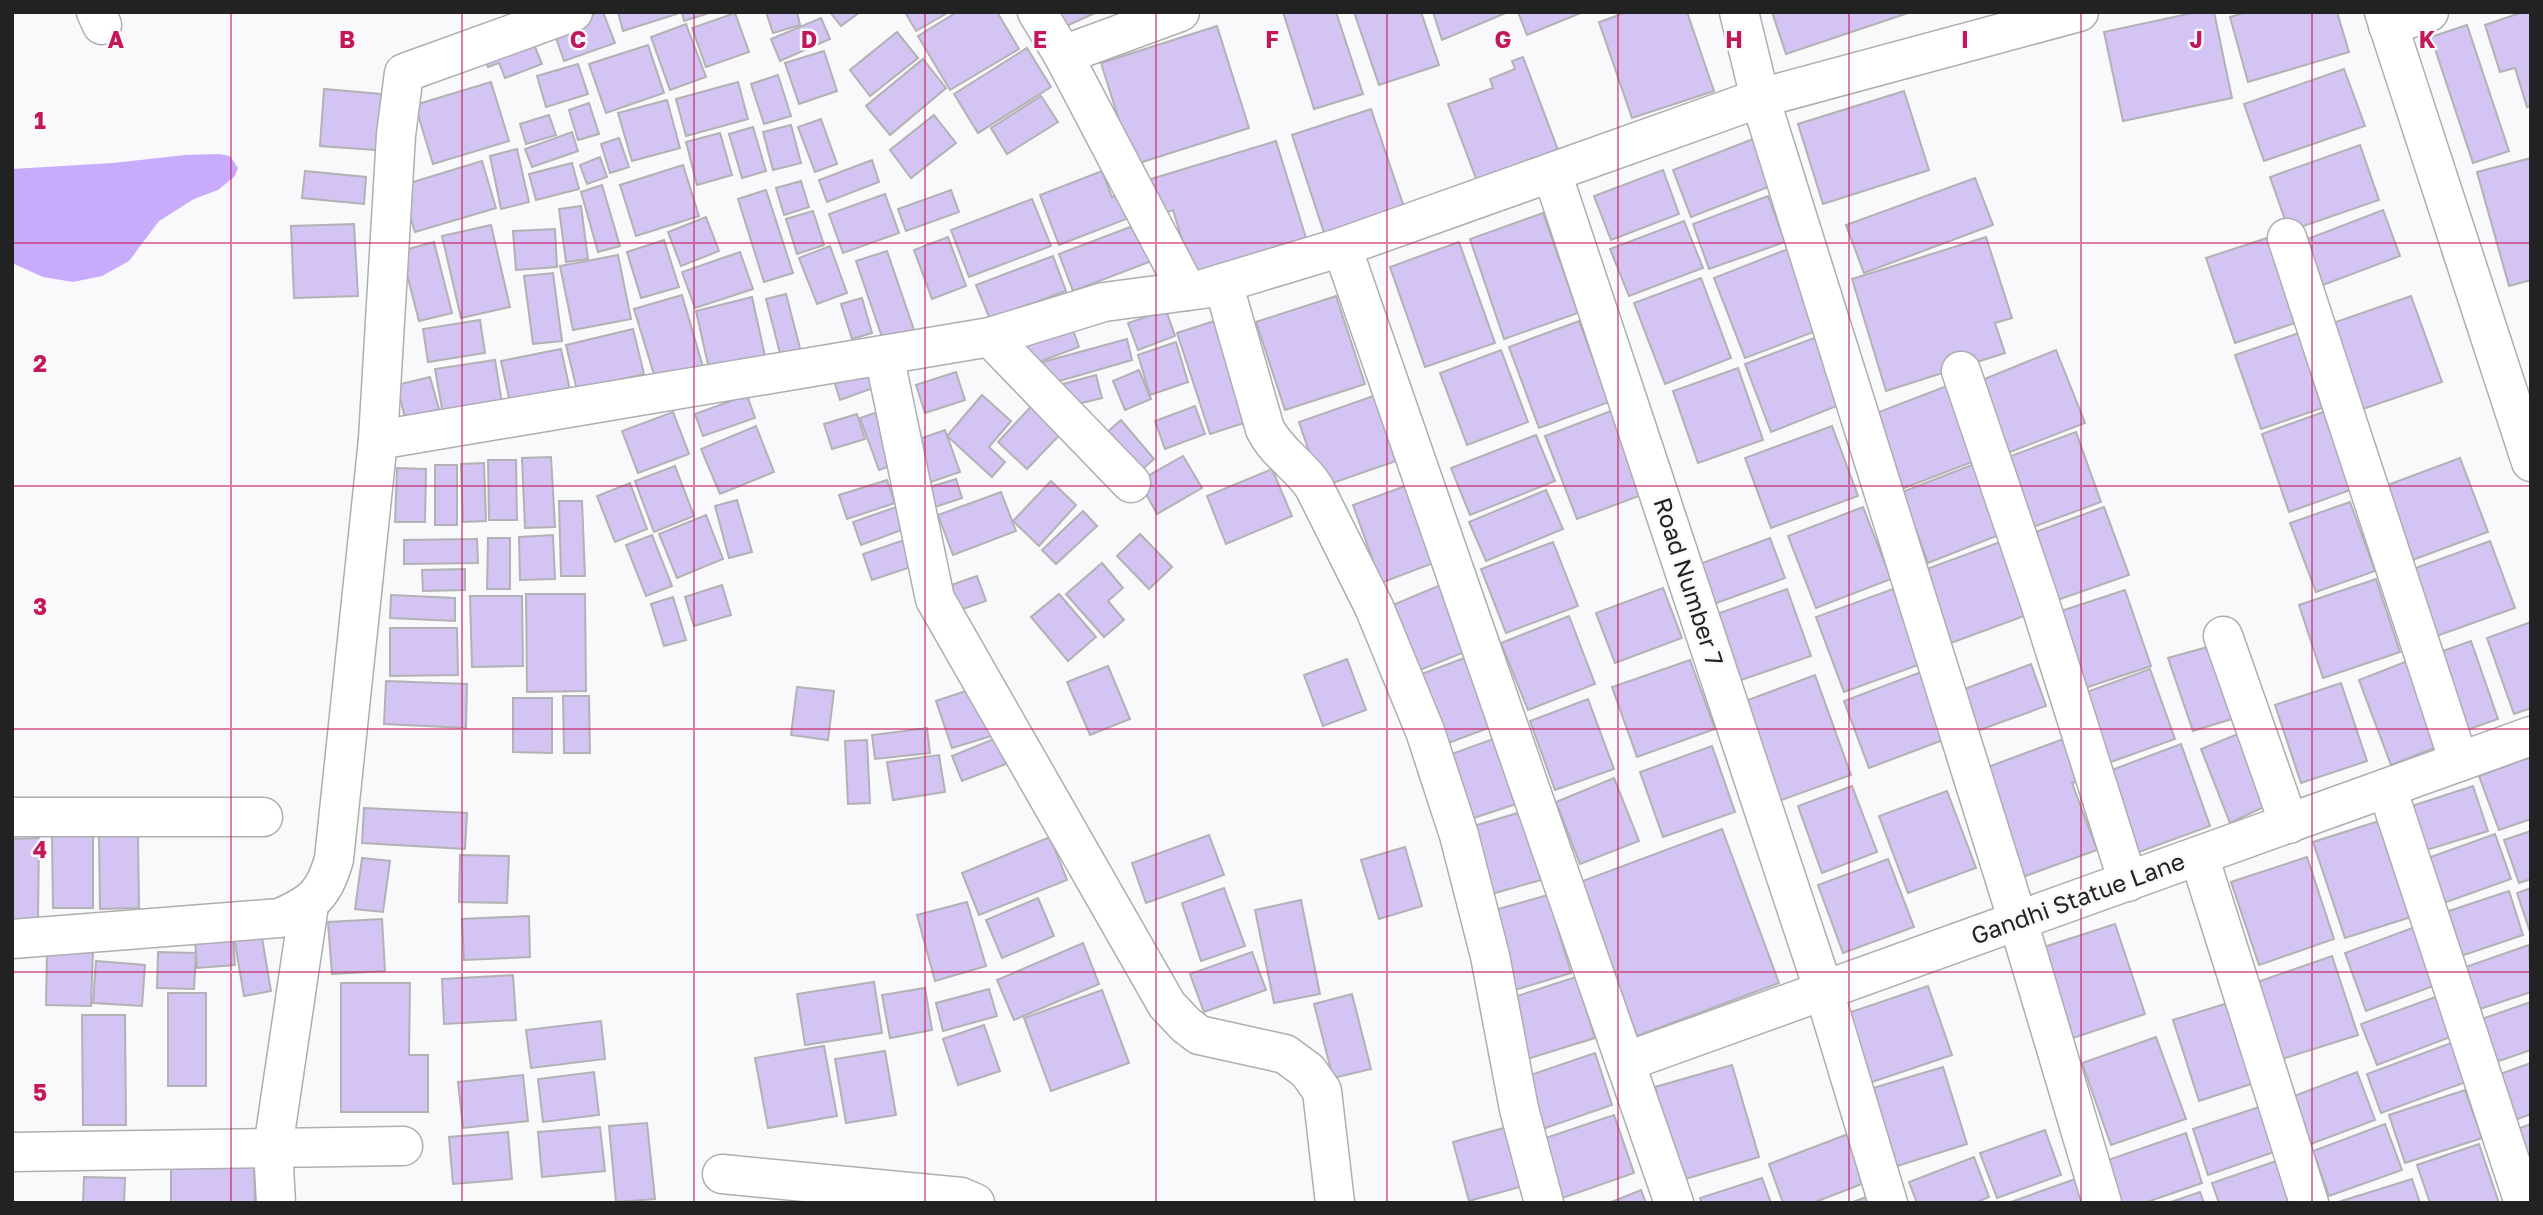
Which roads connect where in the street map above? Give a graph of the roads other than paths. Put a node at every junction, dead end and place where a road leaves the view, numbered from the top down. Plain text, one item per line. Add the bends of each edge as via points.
1 (573, 12) edge
2 (1037, 12) edge
3 (1180, 12) edge
4 (1739, 12) edge
5 (2079, 12) edge
6 (2429, 12) edge
7 (2386, 19) edge
8 (1063, 55) junction
9 (1760, 97) junction
10 (1552, 173) junction
11 (2287, 238) dead end
12 (1342, 247) junction
13 (1205, 287) junction
14 (990, 337) junction
15 (884, 355) junction
16 (1961, 371) dead end
17 (378, 440) junction
18 (2531, 462) edge
19 (1131, 483) dead end
20 (2223, 636) dead end
21 (2531, 736) edge
22 (2459, 762) junction
23 (2387, 788) junction
24 (12, 817) edge
25 (263, 817) dead end
26 (2289, 824) junction
27 (2199, 856) junction
28 (2127, 882) junction
29 (309, 905) junction
30 (2018, 921) junction
31 (12, 939) edge
32 (1824, 990) junction
33 (1625, 1062) junction
34 (402, 1146) dead end
35 (273, 1148) junction
36 (12, 1152) edge
37 (722, 1174) dead end
38 (276, 1203) edge
39 (975, 1203) edge
40 (1335, 1203) edge
41 (1544, 1203) edge
42 (1674, 1203) edge
43 (1888, 1203) edge
44 (2102, 1203) edge
45 (2309, 1203) edge
46 (2524, 1203) edge

1 - 17 street via 404,73 396,135
2 - 8 street
3 - 8 street
4 - 9 street
5 - 9 street
6 - 7 street
7 - 18 street
8 - 13 street
9 - 10 street
9 - 30 street
10 - 12 street
10 - 32 street, Road Number 7
11 - 22 street
12 - 13 street
12 - 33 street
13 - 14 street via 1104,302
13 - 41 street via 1265,429 1278,450 1314,487 1374,607 1425,731 1490,956 1519,1109
14 - 15 street
14 - 19 street
15 - 17 street
15 - 40 street via 935,599 1167,1005 1199,1035 1285,1054 1308,1071 1322,1091
16 - 28 street
17 - 29 street via 334,859 328,880
20 - 26 street
21 - 22 street, Gandhi Statue Lane
22 - 23 street, Gandhi Statue Lane
23 - 26 street, Gandhi Statue Lane
23 - 46 street
24 - 25 street
26 - 27 street, Gandhi Statue Lane
27 - 28 street, Gandhi Statue Lane
27 - 45 street
28 - 30 street, Gandhi Statue Lane
29 - 31 street via 280,918
29 - 35 street
30 - 32 street, Gandhi Statue Lane
30 - 44 street
32 - 33 street, Gandhi Statue Lane
32 - 43 street, Road Number 7
33 - 42 street
34 - 35 street
35 - 36 street
35 - 38 street
37 - 39 street via 961,1197

